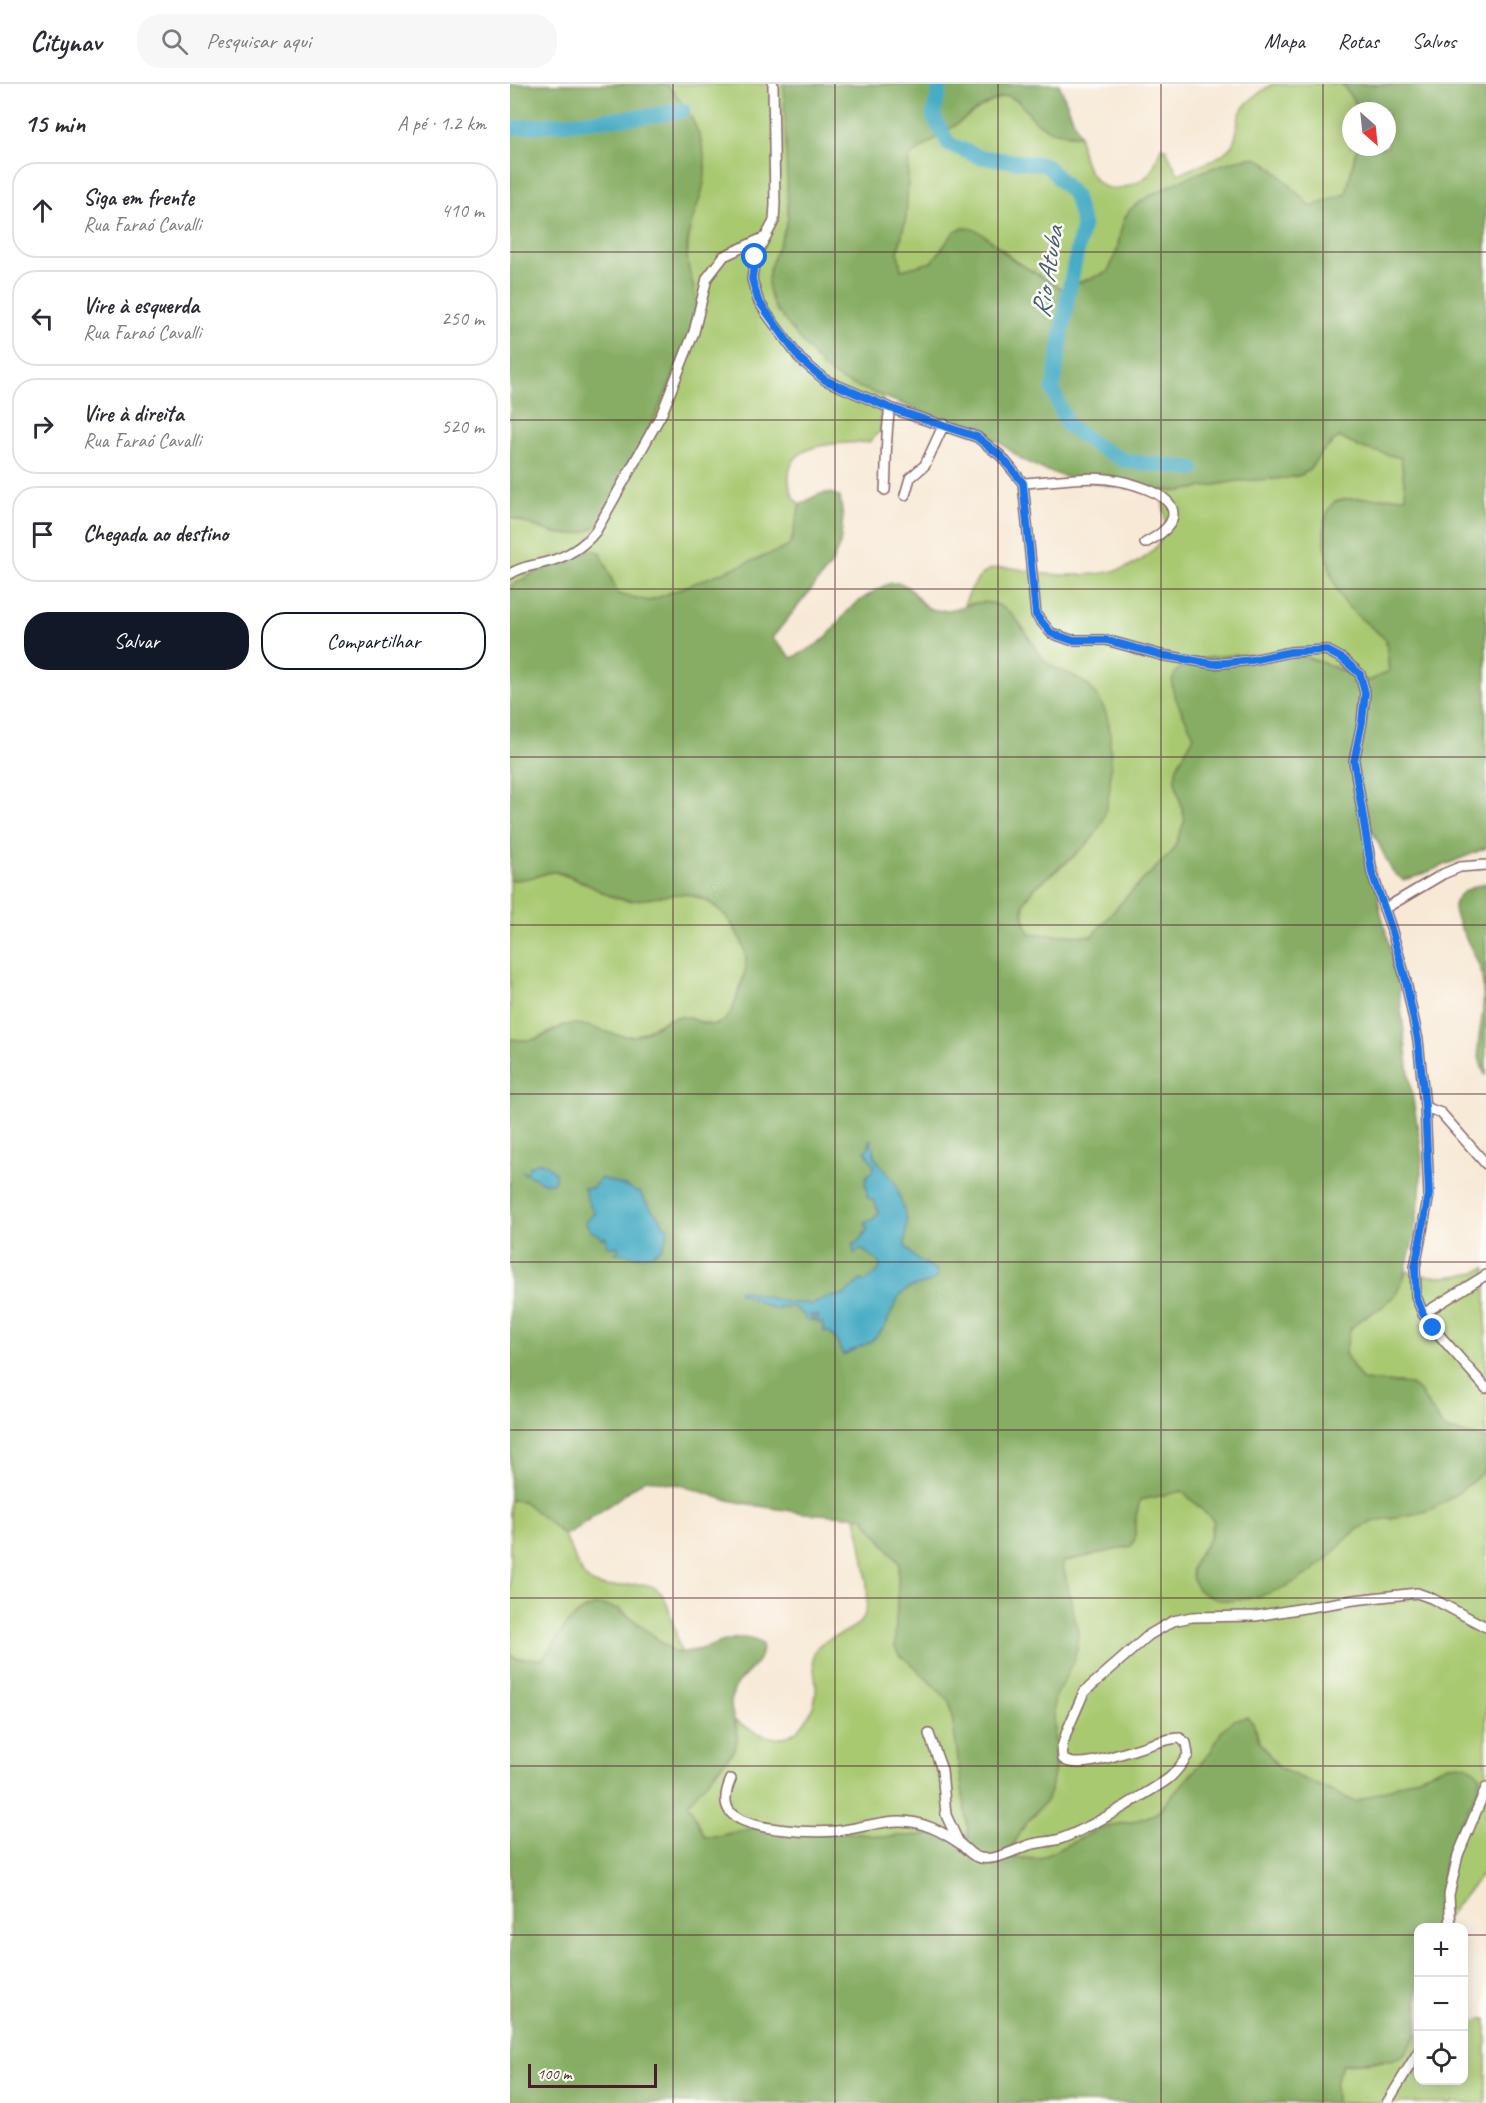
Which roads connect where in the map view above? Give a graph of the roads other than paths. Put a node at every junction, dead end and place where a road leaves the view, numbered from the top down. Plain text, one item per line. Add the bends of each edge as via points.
1 (773, 84) edge
2 (765, 237) junction
3 (890, 408) junction
4 (944, 424) junction
5 (1023, 483) junction
6 (885, 490) dead end
7 (905, 495) dead end
8 (1145, 543) dead end
9 (510, 574) edge
10 (1486, 865) edge
11 (1384, 909) junction
12 (1425, 1107) junction
13 (1486, 1164) edge
14 (1486, 1275) edge
15 (1423, 1314) junction
16 (1486, 1388) edge
17 (1486, 1627) edge
18 (929, 1734) dead end
19 (731, 1779) dead end
20 (1486, 1788) edge
21 (959, 1843) junction
22 (1451, 1923) edge
23 (1414, 2060) edge
24 (1387, 2103) edge

1 - 2 street via 775,204 774,221
2 - 3 street via 755,257 752,279 758,300 781,334 800,359 825,380
2 - 9 street via 724,255 707,278 694,332 662,413 596,531 567,555 521,567
3 - 4 street
3 - 6 street
4 - 5 street via 977,437 1001,456
4 - 7 street via 925,465 910,477
5 - 8 street via 1106,479 1161,496 1171,506 1172,520
5 - 11 street via 1036,615 1051,633 1071,640 1106,640 1214,664 1326,650 1360,674 1365,693 1354,761 1372,873
10 - 11 street via 1460,867 1443,874
11 - 12 street via 1405,977 1418,1040
12 - 13 street via 1441,1113
12 - 15 street via 1429,1194 1415,1267 1416,1296
14 - 15 street
15 - 16 street
17 - 21 street via 1417,1593 1255,1616 1173,1621 1149,1635 1084,1692 1062,1747 1063,1759 1073,1764 1180,1738 1186,1743 1188,1755 1179,1769 1147,1793 1059,1839 995,1858 977,1858
18 - 21 street via 942,1770 946,1815
19 - 21 street via 726,1790 730,1812 752,1823 813,1832 900,1821 930,1826
20 - 22 street via 1458,1855 1449,1895
23 - 24 street

